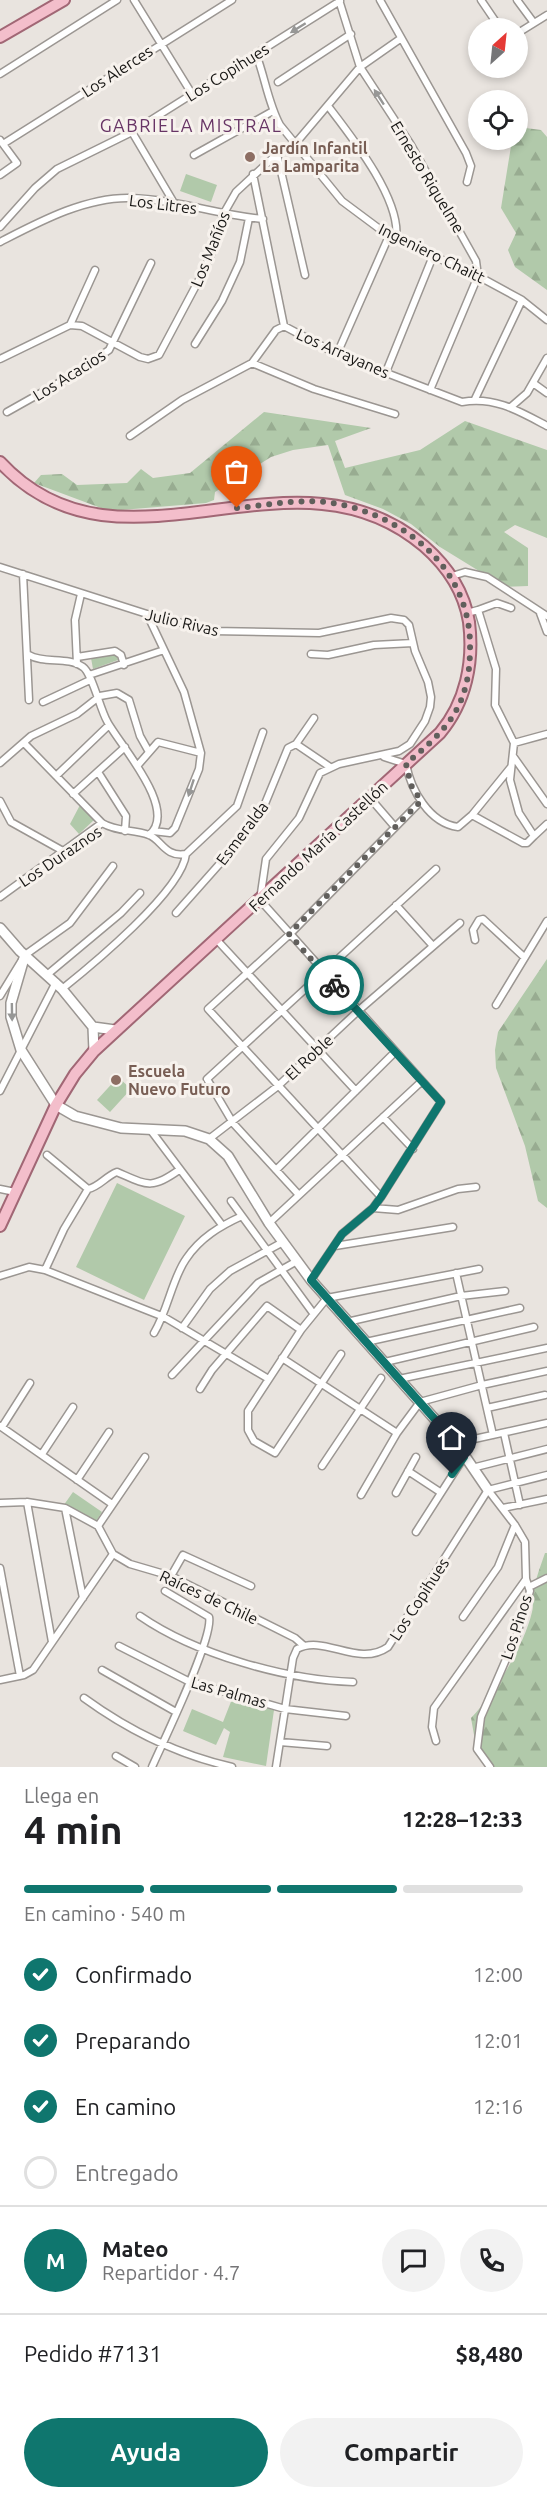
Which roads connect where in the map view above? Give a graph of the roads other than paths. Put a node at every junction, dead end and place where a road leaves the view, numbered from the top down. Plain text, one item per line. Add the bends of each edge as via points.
1 (64, 0) edge
2 (117, 0) edge
3 (134, 0) edge
4 (232, 0) edge
5 (380, 0) edge
6 (481, 0) edge
7 (517, 0) edge
8 (340, 1) edge
9 (547, 15) edge
10 (493, 18) edge
11 (534, 23) junction
12 (528, 27) edge
13 (351, 34) junction
14 (0, 37) edge
15 (400, 39) junction
16 (161, 43) junction
17 (256, 54) junction
18 (360, 68) junction
19 (0, 74) edge
20 (278, 82) dead end
21 (192, 94) junction
22 (328, 106) junction
23 (273, 111) junction
24 (132, 132) junction
25 (1, 142) edge
26 (295, 144) junction
27 (277, 154) junction
28 (194, 155) dead end
29 (253, 174) junction
30 (0, 175) edge
31 (467, 182) dead end
32 (174, 203) junction
33 (224, 213) junction
34 (249, 218) junction
35 (263, 219) junction
36 (0, 227) edge
37 (388, 236) junction
38 (396, 239) junction
39 (0, 242) edge
40 (433, 256) junction
41 (151, 263) dead end
42 (95, 270) dead end
43 (304, 275) dead end
44 (478, 276) junction
45 (522, 300) junction
46 (547, 320) edge
47 (70, 325) junction
48 (284, 326) junction
49 (114, 343) junction
50 (195, 344) dead end
51 (337, 354) junction
52 (547, 358) edge
53 (0, 359) edge
54 (252, 363) junction
55 (386, 372) junction
56 (533, 383) junction
57 (430, 390) junction
58 (547, 393) edge
59 (475, 399) junction
60 (512, 406) junction
61 (7, 412) dead end
62 (395, 414) dead end
63 (547, 426) edge
64 (130, 436) dead end
65 (0, 462) edge
66 (0, 567) edge
67 (23, 574) junction
68 (452, 576) junction
69 (81, 594) junction
70 (511, 608) dead end
71 (472, 611) junction
72 (540, 613) junction
73 (147, 614) junction
74 (547, 616) edge
75 (547, 632) edge
76 (413, 643) junction
77 (164, 650) junction
78 (311, 654) dead end
79 (29, 655) junction
80 (77, 661) junction
81 (124, 665) junction
82 (90, 678) junction
83 (97, 699) junction
84 (29, 700) dead end
85 (43, 702) dead end
86 (314, 718) dead end
87 (109, 726) junction
88 (263, 732) dead end
89 (547, 734) edge
90 (514, 743) junction
91 (25, 744) junction
92 (296, 744) junction
93 (125, 747) junction
94 (0, 752) edge
95 (149, 752) junction
96 (201, 753) junction
97 (379, 755) junction
98 (513, 755) junction
99 (8, 757) junction
100 (0, 762) edge
101 (406, 764) junction
102 (138, 765) junction
103 (512, 766) junction
104 (330, 767) junction
105 (98, 772) junction
106 (56, 776) junction
107 (73, 794) junction
108 (370, 798) junction
109 (0, 801) edge
110 (421, 801) junction
111 (547, 804) edge
112 (472, 815) junction
113 (102, 823) junction
114 (547, 824) edge
115 (395, 827) junction
116 (125, 831) junction
117 (151, 833) junction
118 (534, 836) junction
119 (63, 850) junction
120 (186, 854) junction
121 (113, 866) dead end
122 (436, 869) dead end
123 (140, 893) dead end
124 (0, 897) edge
125 (260, 900) junction
126 (396, 904) junction
127 (176, 913) dead end
128 (547, 921) edge
129 (460, 923) dead end
130 (0, 928) edge
131 (289, 934) junction
132 (216, 939) junction
133 (475, 940) dead end
134 (434, 946) junction
135 (25, 955) junction
136 (524, 957) junction
137 (322, 971) junction
138 (248, 973) junction
139 (48, 974) junction
140 (59, 985) junction
141 (0, 996) edge
142 (496, 1005) dead end
143 (281, 1010) junction
144 (358, 1011) junction
145 (93, 1027) junction
146 (116, 1030) junction
147 (242, 1046) junction
148 (317, 1049) junction
149 (21, 1050) junction
150 (94, 1051) junction
151 (395, 1052) junction
152 (422, 1081) junction
153 (278, 1086) junction
154 (0, 1091) edge
155 (356, 1091) junction
156 (56, 1105) junction
157 (383, 1117) junction
158 (233, 1123) junction
159 (318, 1129) junction
160 (152, 1132) junction
161 (209, 1139) junction
162 (413, 1149) junction
163 (47, 1155) dead end
164 (341, 1155) junction
165 (179, 1170) junction
166 (276, 1170) junction
167 (476, 1187) dead end
168 (0, 1189) edge
169 (88, 1189) junction
170 (15, 1192) junction
171 (299, 1195) junction
172 (381, 1197) junction
173 (231, 1201) dead end
174 (373, 1208) junction
175 (242, 1216) junction
176 (269, 1223) junction
177 (222, 1225) junction
178 (0, 1226) edge
179 (453, 1227) dead end
180 (283, 1242) junction
181 (335, 1246) junction
182 (268, 1251) junction
183 (297, 1261) junction
184 (479, 1269) dead end
185 (45, 1270) junction
186 (282, 1270) junction
187 (456, 1273) junction
188 (0, 1276) edge
189 (311, 1280) junction
190 (504, 1291) dead end
191 (461, 1296) junction
192 (327, 1298) junction
193 (520, 1308) dead end
194 (312, 1313) junction
195 (164, 1317) junction
196 (466, 1320) junction
197 (347, 1322) junction
198 (534, 1327) dead end
199 (182, 1328) junction
200 (300, 1330) junction
201 (154, 1333) dead end
202 (205, 1341) junction
203 (366, 1342) junction
204 (472, 1342) junction
205 (547, 1348) edge
206 (341, 1354) dead end
207 (227, 1355) junction
208 (282, 1358) junction
209 (385, 1362) junction
210 (477, 1363) junction
211 (547, 1371) edge
212 (172, 1375) dead end
213 (267, 1378) junction
214 (381, 1378) dead end
215 (399, 1378) junction
216 (30, 1383) dead end
217 (321, 1384) junction
218 (482, 1385) junction
219 (200, 1389) dead end
220 (545, 1395) dead end
221 (420, 1402) junction
222 (73, 1407) dead end
223 (487, 1407) junction
224 (359, 1408) junction
225 (547, 1423) edge
226 (1, 1426) edge
227 (109, 1432) dead end
228 (397, 1433) junction
229 (504, 1433) junction
230 (493, 1435) junction
231 (456, 1443) junction
232 (547, 1449) edge
233 (42, 1454) junction
234 (464, 1457) junction
235 (145, 1458) dead end
236 (416, 1458) dead end
237 (509, 1458) junction
238 (322, 1466) dead end
239 (471, 1468) junction
240 (408, 1471) junction
241 (547, 1475) edge
242 (77, 1480) junction
243 (515, 1482) junction
244 (488, 1490) junction
245 (440, 1492) junction
246 (396, 1493) dead end
247 (362, 1495) dead end
248 (547, 1499) edge
249 (27, 1502) junction
250 (0, 1503) edge
251 (112, 1504) junction
252 (520, 1505) junction
253 (65, 1508) junction
254 (503, 1508) junction
255 (515, 1525) junction
256 (98, 1526) junction
257 (416, 1532) dead end
258 (113, 1554) junction
259 (0, 1568) edge
260 (171, 1576) junction
261 (547, 1578) edge
262 (526, 1579) junction
263 (251, 1586) dead end
264 (529, 1587) junction
265 (165, 1591) dead end
266 (83, 1598) junction
267 (140, 1616) dead end
268 (463, 1617) dead end
269 (52, 1642) junction
270 (120, 1646) dead end
271 (303, 1646) junction
272 (202, 1650) junction
273 (102, 1670) dead end
274 (290, 1674) junction
275 (20, 1676) junction
276 (0, 1680) edge
277 (188, 1681) junction
278 (353, 1682) dead end
279 (84, 1698) dead end
280 (285, 1709) junction
281 (176, 1712) junction
282 (346, 1716) dead end
283 (280, 1742) junction
284 (436, 1742) dead end
285 (162, 1744) junction
286 (327, 1746) dead end
287 (116, 1756) dead end
288 (135, 1767) edge
289 (152, 1767) edge
290 (232, 1767) edge
291 (276, 1767) edge
292 (490, 1767) edge

1 - 14 main road
2 - 19 street
3 - 16 street
4 - 16 street, Los Alerces
5 - 15 street
6 - 10 street
7 - 11 street
8 - 13 street, Ernesto Riquelme
8 -> 17 street, Los Copihues
9 - 11 street
11 - 12 street
13 - 18 street, Ernesto Riquelme
13 - 20 street
15 - 18 street, Los Mañíos
15 - 31 street via 466,153 471,166
16 - 21 street
16 - 25 street, Los Alerces
17 - 21 street, Los Copihues
17 - 23 street, Ingeniero Chaitt
18 - 22 street, Los Mañíos
44 -> 18 street, Ernesto Riquelme via 477,261 422,164
21 - 24 street, Los Copihues
22 - 26 street, Los Mañíos
22 - 38 street via 355,141 387,198 397,222
23 - 26 street, Ingeniero Chaitt
23 - 28 street
24 - 32 street
24 - 36 street, Los Copihues via 57,170
25 - 30 street via 17,163
26 - 27 street, Los Mañíos
26 - 37 street, Ingeniero Chaitt via 342,201
27 - 29 street, Los Mañíos
27 - 43 street
29 - 33 street, Los Mañíos
29 - 35 street, Los Arrayanes
32 - 33 street, Los Litres
32 - 39 street, Los Litres via 139,198 107,200 55,216
33 - 34 street, Los Litres
33 - 49 street, Los Mañíos via 216,243 162,352 144,358
34 - 35 street, Los Litres
34 - 50 street via 240,262
35 - 48 street, Los Arrayanes
37 - 38 street, Ingeniero Chaitt
37 - 51 street
38 - 40 street, Ingeniero Chaitt
40 - 44 street, Ingeniero Chaitt
40 - 55 street
41 - 49 street, Los Acacios
42 - 47 street
44 - 45 street, Ingeniero Chaitt
44 - 57 street
45 - 46 street, Ingeniero Chaitt
45 - 59 street
47 - 49 street, Los Mañíos via 82,326
47 - 53 street
48 - 51 street, Los Arrayanes
48 - 54 street via 276,330
49 - 61 street, Los Acacios via 88,366
51 - 55 street, Los Arrayanes
52 - 56 street
54 - 62 street via 314,389
54 - 64 street via 182,400
55 - 57 street, Los Arrayanes
56 - 58 street
56 - 60 street
57 - 59 street, Los Arrayanes via 462,402
59 - 60 street, Los Arrayanes
60 - 63 street, Los Arrayanes
65 - 68 main road, Fernando María Castellón via 26,487 55,504 105,517 306,501 345,506 404,530
66 - 67 street, Julio Rivas
67 - 69 street, Julio Rivas
67 - 79 street
68 - 71 main road, Fernando María Castellón
68 - 72 street via 465,572 487,577
69 - 73 street, Julio Rivas
69 - 80 street via 75,624
70 - 71 street via 497,603
71 - 90 street via 496,669 495,705
71 - 101 main road, Fernando María Castellón via 462,699 445,727
72 - 74 street
72 - 75 street
73 - 76 street, Julio Rivas via 225,632 319,633 377,619 404,620 410,627
73 - 77 street
76 - 78 street
76 - 97 street via 428,682 430,707 406,748
77 - 81 street
77 - 96 street via 184,692
79 - 80 street
79 - 84 street
80 - 81 street via 115,651
80 - 82 street
81 - 82 street
82 - 83 street
82 - 85 street
83 - 87 street
83 - 91 street via 77,714 31,736
83 - 95 street via 112,693 128,698
86 - 92 street, Esmeralda
87 - 93 street
87 - 106 street
88 - 120 street via 237,806
89 - 90 street
90 - 98 street
91 - 99 street
91 - 106 street
92 - 104 street
92 - 127 street, Esmeralda via 286,752 262,811
93 - 102 street
93 - 105 street
94 - 99 street
95 - 96 street via 158,742
95 - 102 street
96 -> 117 street via 199,769 176,828 170,833
97 - 101 street
97 - 104 street
98 - 103 street
98 - 111 street
99 - 100 street
101 - 108 main road, Fernando María Castellón
101 - 110 street via 411,785
102 - 117 street via 155,803
103 - 112 street
103 - 118 street via 510,780 519,813
104 - 125 street via 317,776 299,818 268,855
105 - 107 street
105 - 116 street via 126,816
106 - 107 street
107 - 113 street
108 - 115 street
108 - 125 main road, Fernando María Castellón
109 - 119 street via 11,822
110 - 112 street via 451,826 458,827
110 - 115 street
112 - 118 street via 523,843
113 - 116 street, Los Duraznos
113 - 119 street, Los Duraznos
114 - 118 street
115 - 131 street
116 - 117 street, Los Duraznos
117 - 120 street, Los Duraznos via 173,853
119 - 124 street, Los Duraznos
120 - 140 street via 177,873 130,931
121 - 135 street via 70,923
122 - 126 street
123 - 139 street
125 - 131 street
125 - 132 main road, Fernando María Castellón
126 - 134 street
126 - 137 street
128 - 136 street
129 - 134 street, El Roble
130 - 135 street
131 - 137 street
131 - 138 street
132 - 138 street
132 - 146 main road, Fernando María Castellón
133 - 136 street via 473,930 483,919
134 - 144 street, El Roble
135 - 139 street
135 - 141 street
135 -> 149 street via 10,1007
136 - 142 street
137 - 143 street
137 - 144 street
138 - 143 street
138 - 147 street via 208,1009
139 - 140 street
140 - 145 street
140 - 149 street
143 - 147 street
143 - 148 street
144 - 148 street, El Roble
144 - 151 street
145 - 146 street
145 - 150 street
146 - 150 main road, Fernando María Castellón
147 - 153 street
147 - 158 street via 207,1079
148 - 153 street, El Roble
148 - 155 street
149 - 154 street
149 - 156 street
150 - 156 main road, Fernando María Castellón
151 - 152 street
151 - 155 street
152 - 157 street
152 - 162 street via 441,1102
153 - 158 street, El Roble
153 - 159 street
155 - 159 street
156 - 160 street via 75,1116
156 - 170 main road, Fernando María Castellón
157 - 162 street
157 - 164 street
158 - 161 street, El Roble
158 - 166 street
159 - 164 street
159 - 166 street
160 - 161 street via 185,1131
160 - 165 street
161 - 176 street via 228,1156
162 - 172 street
163 - 169 street
164 - 171 street
164 - 172 street
165 - 169 street via 160,1184 147,1185 117,1172
165 - 177 street
166 - 171 street
167 - 174 street via 458,1189 398,1210
168 - 170 street
169 - 185 street
170 - 178 main road, Fernando María Castellón
171 - 176 street
172 - 174 street
173 - 175 street
174 - 181 street via 342,1234
175 - 177 street
175 - 182 street
176 - 180 street
177 - 195 street via 185,1259
179 - 181 street
180 - 182 street
180 - 183 street
181 - 189 street
182 - 186 street
182 - 199 street via 230,1272 210,1289
183 - 186 street
183 - 189 street
184 - 187 street
185 - 188 street via 29,1268
185 - 195 street
186 - 194 street
186 - 202 street via 258,1284
187 - 191 street
187 - 192 street
189 - 192 street
190 - 191 street
191 - 196 street
191 - 197 street
192 - 194 street
192 - 197 street
193 - 196 street
194 - 200 street
195 - 199 street
195 - 201 street
196 - 203 street
196 - 204 street
197 - 203 street
198 - 204 street
199 - 202 street
200 - 207 street via 267,1306
200 - 208 street
202 - 207 street
202 - 212 street
203 - 209 street
204 - 209 street
204 - 210 street
205 - 210 street
206 - 217 street
207 - 213 street
207 - 219 street
208 - 213 street
208 - 217 street
209 - 215 street
210 - 215 street
210 - 218 street
211 - 218 street
213 - 217 street via 248,1411 248,1430 254,1441 275,1454
214 - 224 street
215 - 221 street
216 - 226 street
217 - 224 street
218 - 221 street
218 - 223 street
220 - 223 street
221 - 228 street
221 - 231 street
222 - 233 street
223 - 230 street
224 - 228 street
224 - 238 street
225 - 229 street
226 - 233 street
227 - 242 street
228 - 247 street
229 - 230 street
229 - 237 street
230 - 231 street
231 - 234 street
232 - 237 street
233 - 242 street
234 - 239 street
234 - 245 street
235 - 251 street
236 - 240 street
237 - 239 street
237 - 243 street
239 - 244 street
240 - 245 street
240 - 246 street
241 - 243 street
242 - 251 street
243 - 244 street
243 - 252 street
244 - 254 street, Los Pinos
244 - 271 street, Los Copihues via 388,1647 378,1654 365,1655
245 - 257 street
248 - 252 street
249 - 250 street
249 - 253 street
249 - 269 street
251 - 256 street
252 - 254 street
253 - 256 street
253 - 266 street
254 - 255 street, Los Pinos
255 - 262 street, Los Pinos via 525,1542
255 - 268 street via 498,1567
256 - 258 street
258 - 260 street, Raíces de Chile via 130,1564
258 - 266 street
259 - 275 street
260 - 263 street via 183,1555
260 - 271 street, Raíces de Chile via 295,1638
261 - 264 street
262 - 264 street, Los Pinos
262 - 284 street via 434,1708 432,1727
264 - 292 street, Los Pinos via 517,1634 481,1718 477,1749
265 - 272 street via 209,1617
266 - 269 street
267 - 272 street
269 - 275 street via 33,1670
270 - 277 street, Las Palmas
271 - 274 street via 294,1653
272 - 274 street
272 - 277 street
273 - 281 street
274 - 278 street
274 - 280 street
275 - 276 street
277 - 280 street, Las Palmas
277 - 281 street
279 - 285 street
280 - 282 street, Las Palmas
280 - 283 street
281 - 285 street
283 - 286 street
283 - 291 street
285 - 289 street
285 - 290 street
287 - 288 street

